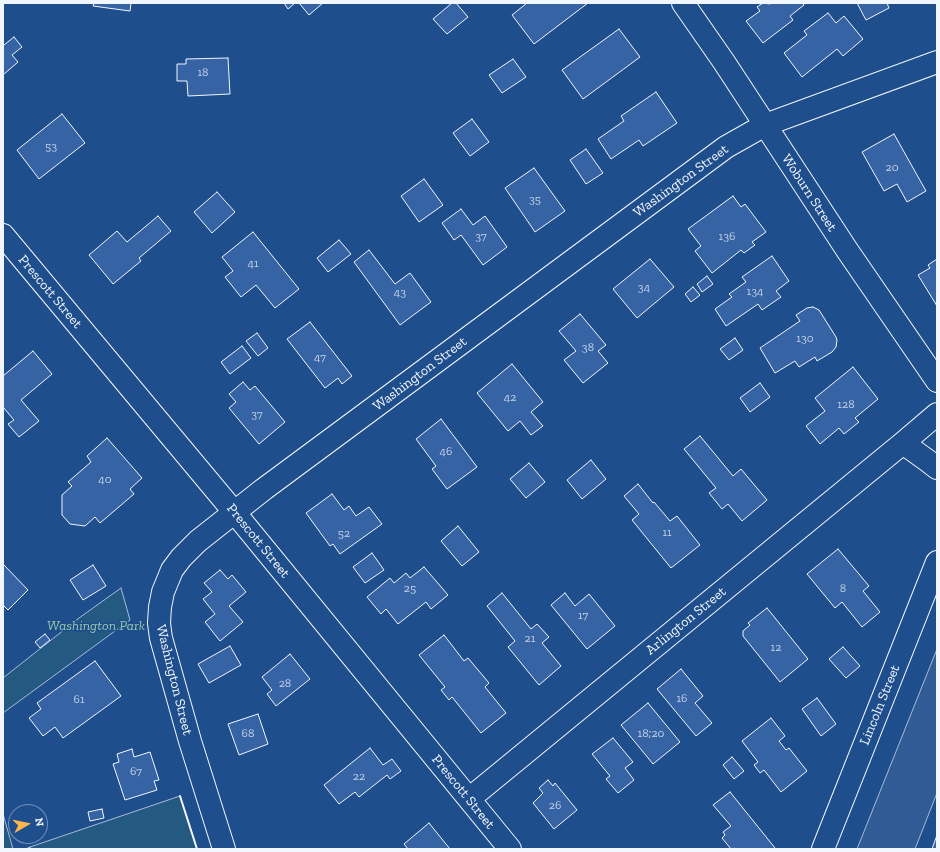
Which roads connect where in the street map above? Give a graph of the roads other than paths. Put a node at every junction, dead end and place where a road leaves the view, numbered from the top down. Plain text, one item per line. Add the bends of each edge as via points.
1 (683, 3) edge
2 (937, 62) edge
3 (765, 125) junction
4 (3, 235) edge
5 (937, 381) edge
6 (937, 414) edge
7 (903, 443) junction
8 (937, 468) edge
9 (235, 513) junction
10 (937, 562) edge
11 (469, 799) junction
12 (224, 849) edge
13 (510, 849) edge
14 (823, 849) edge

1 - 3 street, Woburn Street
2 - 3 street, Washington Street
3 - 5 street, Woburn Street
3 - 9 street, Washington Street via 726,147
4 - 9 street, Prescott Street
6 - 7 street, Arlington Street
7 - 8 street
7 - 11 street, Arlington Street
9 - 11 street, Prescott Street
9 - 12 street, Washington Street via 198,542 172,570 165,584 159,615 163,646
10 - 14 street, Lincoln Street
11 - 13 street, Prescott Street

